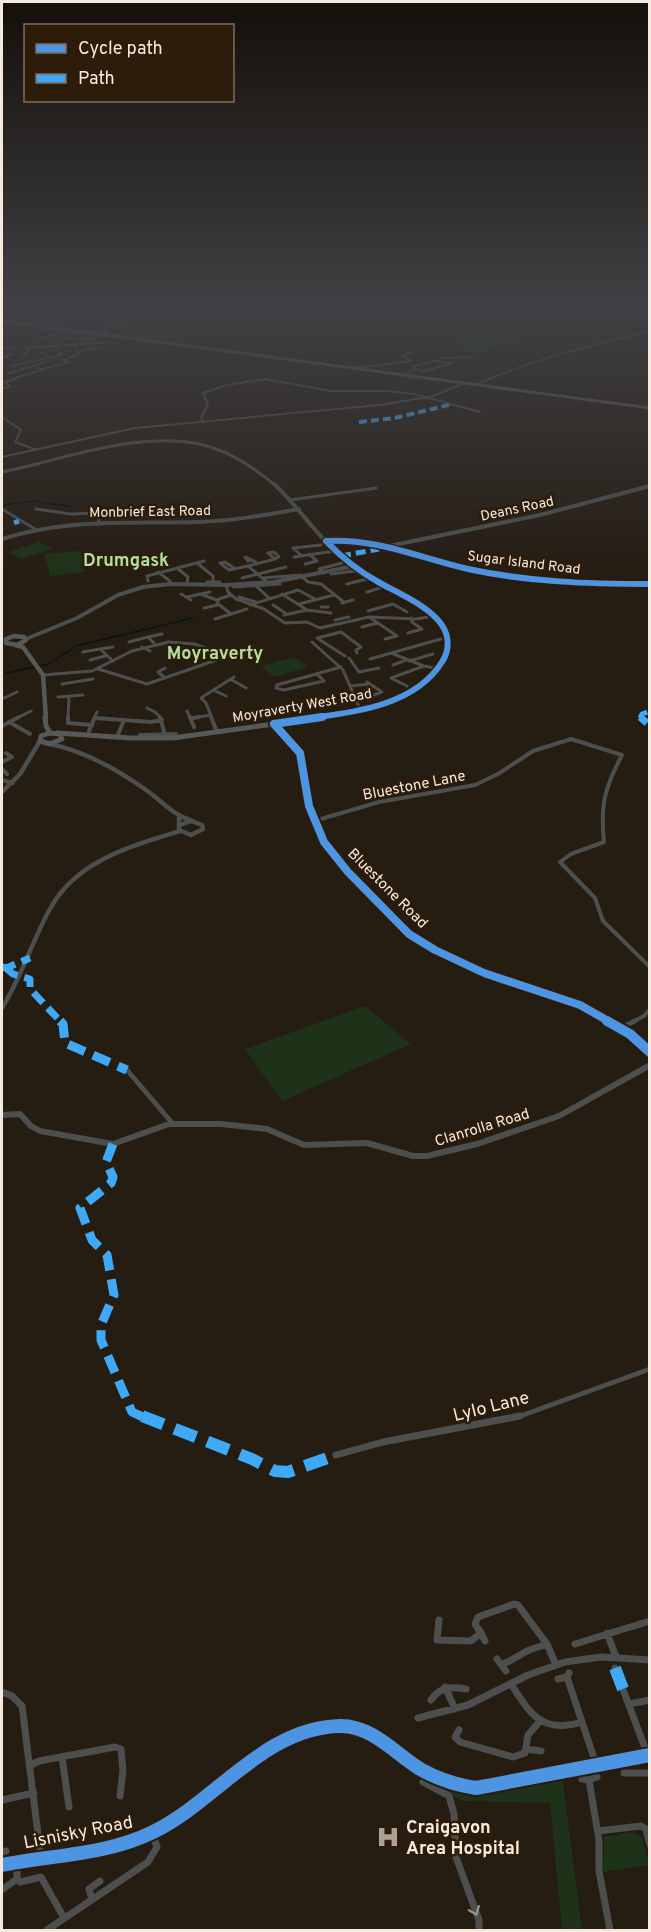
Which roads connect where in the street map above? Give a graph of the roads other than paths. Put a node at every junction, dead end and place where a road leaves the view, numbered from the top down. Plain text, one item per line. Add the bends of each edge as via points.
1 (204, 395) edge
2 (412, 395) edge
3 (431, 395) edge
4 (553, 395) edge
5 (423, 397) junction
6 (650, 408) edge
7 (480, 412) dead end
8 (2, 417) edge
9 (204, 422) junction
10 (38, 451) junction
11 (2, 457) edge
12 (2, 472) edge
13 (650, 486) edge
14 (376, 488) dead end
15 (290, 500) junction
16 (2, 508) edge
17 (36, 509) dead end
18 (299, 509) junction
19 (8, 515) junction
20 (2, 517) edge
21 (99, 521) junction
22 (132, 521) joint
23 (137, 521) joint
24 (34, 529) junction
25 (3, 538) edge
26 (326, 541) junction
27 (321, 545) dead end
28 (388, 547) junction
29 (333, 552) junction
30 (309, 554) junction
31 (302, 556) junction
32 (294, 557) dead end
33 (274, 559) dead end
34 (204, 561) dead end
35 (197, 563) junction
36 (306, 564) dead end
37 (342, 564) dead end
38 (248, 566) junction
39 (354, 566) junction
40 (284, 567) dead end
41 (177, 568) junction
42 (234, 568) dead end
43 (339, 570) junction
44 (158, 572) junction
45 (255, 573) junction
46 (324, 573) junction
47 (344, 573) junction
48 (333, 574) dead end
49 (301, 576) junction
50 (241, 578) dead end
51 (262, 578) junction
52 (315, 578) dead end
53 (367, 579) junction
54 (171, 580) dead end
55 (148, 581) dead end
56 (207, 582) dead end
57 (213, 582) junction
58 (220, 582) dead end
59 (267, 582) junction
60 (187, 584) junction
61 (347, 584) dead end
62 (650, 584) edge
63 (226, 585) junction
64 (277, 585) dead end
65 (256, 586) junction
66 (145, 587) joint
67 (237, 588) dead end
68 (368, 591) dead end
69 (210, 592) dead end
70 (181, 594) dead end
71 (199, 594) junction
72 (282, 594) junction
73 (231, 595) junction
74 (334, 595) junction
75 (242, 598) dead end
76 (269, 598) junction
77 (315, 599) junction
78 (354, 600) dead end
79 (256, 602) junction
80 (217, 603) junction
81 (299, 604) junction
82 (273, 606) dead end
83 (249, 607) junction
84 (324, 607) dead end
85 (381, 607) junction
86 (204, 608) dead end
87 (307, 610) junction
88 (368, 611) dead end
89 (407, 612) dead end
90 (344, 613) dead end
91 (231, 614) junction
92 (434, 616) junction
93 (349, 617) junction
94 (369, 617) junction
95 (388, 617) junction
96 (411, 618) junction
97 (215, 619) dead end
98 (335, 620) dead end
99 (354, 620) junction
100 (377, 623) junction
101 (362, 627) dead end
102 (408, 633) dead end
103 (35, 634) junction
104 (162, 634) dead end
105 (16, 636) junction
106 (148, 637) junction
107 (385, 639) dead end
108 (441, 639) dead end
109 (5, 641) edge
110 (129, 642) dead end
111 (312, 642) dead end
112 (24, 643) junction
113 (154, 643) junction
114 (113, 647) dead end
115 (142, 647) junction
116 (100, 649) junction
117 (150, 651) dead end
118 (83, 652) dead end
119 (357, 653) dead end
120 (391, 653) junction
121 (433, 654) dead end
122 (105, 656) junction
123 (346, 657) junction
124 (372, 659) dead end
125 (90, 660) dead end
126 (408, 660) junction
127 (113, 661) junction
128 (333, 661) junction
129 (393, 665) dead end
130 (424, 666) junction
131 (340, 667) junction
132 (165, 668) dead end
133 (379, 668) dead end
134 (98, 669) junction
135 (439, 669) junction
136 (72, 674) junction
137 (317, 674) junction
138 (43, 675) junction
139 (165, 678) junction
140 (93, 679) dead end
141 (126, 679) junction
142 (76, 681) junction
143 (120, 683) dead end
144 (62, 684) dead end
145 (350, 686) junction
146 (407, 687) dead end
147 (246, 688) dead end
148 (213, 690) junction
149 (16, 692) dead end
150 (83, 695) dead end
151 (69, 696) junction
152 (226, 696) dead end
153 (58, 697) dead end
154 (368, 697) dead end
155 (2, 699) edge
156 (147, 708) dead end
157 (360, 709) junction
158 (31, 711) dead end
159 (187, 711) dead end
160 (97, 712) dead end
161 (210, 715) junction
162 (95, 718) junction
163 (192, 718) junction
164 (124, 720) junction
165 (162, 720) junction
166 (9, 722) junction
167 (46, 724) junction
168 (274, 724) junction
169 (92, 725) junction
170 (2, 726) edge
171 (194, 727) dead end
172 (89, 731) dead end
173 (217, 732) junction
174 (50, 733) junction
175 (57, 733) junction
176 (30, 734) dead end
177 (176, 734) dead end
178 (77, 735) junction
179 (140, 735) dead end
180 (165, 735) junction
181 (117, 737) junction
182 (40, 739) junction
183 (61, 740) junction
184 (50, 744) junction
185 (66, 747) junction
186 (34, 750) junction
187 (6, 753) dead end
188 (2, 762) edge
189 (2, 769) edge
190 (7, 774) dead end
191 (2, 780) edge
192 (13, 783) junction
193 (2, 792) edge
194 (178, 816) junction
195 (192, 821) junction
196 (314, 821) junction
197 (180, 828) junction
198 (650, 966) edge
199 (2, 1008) edge
200 (650, 1009) edge
201 (620, 1028) junction
202 (650, 1052) edge
203 (650, 1065) edge
204 (127, 1070) dead end
205 (2, 1115) edge
206 (173, 1124) junction
207 (650, 1369) edge
208 (336, 1455) dead end
209 (439, 1620) dead end
210 (649, 1622) edge
211 (481, 1633) junction
212 (607, 1633) junction
213 (485, 1641) dead end
214 (547, 1644) junction
215 (580, 1645) dead end
216 (616, 1657) junction
217 (650, 1660) edge
218 (502, 1665) dead end
219 (556, 1665) junction
220 (615, 1668) dead end
221 (558, 1679) dead end
222 (511, 1684) junction
223 (445, 1687) junction
224 (466, 1689) dead end
225 (2, 1692) edge
226 (431, 1700) dead end
227 (650, 1700) edge
228 (629, 1704) junction
229 (455, 1709) junction
230 (418, 1719) dead end
231 (541, 1720) junction
232 (582, 1722) junction
233 (454, 1735) dead end
234 (526, 1749) junction
235 (541, 1751) dead end
236 (649, 1756) edge
237 (62, 1757) junction
238 (597, 1764) junction
239 (31, 1766) junction
240 (650, 1773) edge
241 (627, 1775) dead end
242 (590, 1779) dead end
243 (423, 1782) dead end
244 (34, 1793) junction
245 (120, 1796) dead end
246 (2, 1800) edge
247 (69, 1807) dead end
248 (598, 1831) junction
249 (152, 1833) junction
250 (650, 1845) edge
251 (41, 1857) junction
252 (17, 1861) junction
253 (2, 1864) edge
254 (17, 1879) junction
255 (100, 1881) dead end
256 (3, 1889) edge
257 (92, 1899) junction
258 (64, 1918) junction
259 (47, 1930) edge
260 (479, 1930) edge
261 (610, 1930) edge

1 - 9 street via 208,405 201,418
2 - 5 street
3 - 5 street
4 - 6 main road
5 - 7 street
5 - 9 street via 371,406
8 - 10 street via 21,430 15,442
9 - 10 street via 126,429
10 - 11 street
12 - 15 street via 132,444 182,442 206,446 247,464
13 - 28 street, Deans Road via 540,516
14 - 15 street
15 - 18 street
16 - 19 street
17 - 21 street via 96,513
18 - 23 street, Monbrief East Road via 223,520
18 - 26 street
19 - 20 street
19 - 24 street
21 - 22 street, Monbrief East Road
21 - 24 street, Monbrief East Road
22 - 23 street, Monbrief East Road
24 - 25 street, Monbrief East Road
26 - 28 street, Sugar Island Road
26 - 29 street
27 - 31 street via 293,548
28 - 62 street, Sugar Island Road via 496,574
29 - 30 street
29 - 39 street
30 - 31 street
30 - 36 street via 316,561
31 - 32 street
33 - 38 street via 254,561
34 - 35 street
35 - 41 street
35 - 57 street via 213,576
37 - 46 street via 319,569
38 - 42 street
38 - 45 street
39 - 43 street
39 - 92 street
40 - 45 street
41 - 44 street
41 - 60 street via 188,577
43 - 46 street
43 - 47 street
44 - 54 street
44 - 55 street via 147,576
45 - 50 street
45 - 51 street
46 - 49 street
47 - 48 street
47 - 53 street via 355,571
49 - 51 street
49 - 52 street
49 - 59 street
49 - 74 street via 321,584
51 - 59 street
53 - 61 street
53 - 68 street via 383,587
56 - 57 street
57 - 58 street
59 - 63 street
60 - 63 street
60 - 66 street
63 - 73 street
64 - 65 street
65 - 67 street
65 - 76 street
66 - 103 street via 118,595 77,618
69 - 71 street
70 - 71 street via 189,599
71 - 80 street
72 - 76 street
72 - 77 street via 298,590
72 - 81 street
73 - 80 street
73 - 83 street
74 - 77 street
74 - 78 street via 342,603
75 - 79 street
76 - 79 street
77 - 81 street
79 - 83 street
80 - 86 street
80 - 91 street
81 - 87 street
82 - 87 street via 285,615
83 - 91 street
83 - 99 street via 264,609 285,623 307,622 318,628
84 - 87 street via 328,613
85 - 88 street
85 - 89 street via 395,604
85 - 95 street
90 - 93 street
91 - 97 street
92 - 96 street
92 - 135 street via 444,627 449,642
93 - 98 street
93 - 99 street
94 - 95 street
94 - 99 street
94 - 100 street
95 - 96 street
96 - 102 street via 422,629
100 - 101 street
100 - 107 street via 396,636
103 - 105 street
103 - 112 street
104 - 106 street
105 - 109 main road
105 - 112 main road
106 - 110 street
106 - 113 street
108 - 120 street
109 - 112 main road
111 - 128 street
112 - 138 main road
113 - 115 street
113 - 139 street via 190,643 232,655
114 - 116 street
115 - 117 street
115 - 127 street
116 - 118 street
116 - 122 street
119 - 123 street via 361,647 341,632 317,638
120 - 124 street
120 - 126 street
121 - 126 street
122 - 125 street
122 - 127 street
123 - 128 street
123 - 133 street via 359,672
126 - 129 street
126 - 130 street
127 - 134 street
128 - 131 street
130 - 135 street
130 - 146 street via 391,678
131 - 137 street
131 - 145 street
132 - 139 street via 158,672
134 - 136 street
134 - 141 street
135 - 157 street, Moyraverty West Road via 410,692
136 - 138 street
136 - 142 street
137 - 137 street via 277,685 276,688 284,690 324,681
138 - 167 main road
139 - 141 street via 142,684
140 - 142 street
141 - 143 street
142 - 144 street
145 - 154 street via 368,683 382,692
145 - 157 street
147 - 148 street via 233,678
148 - 152 street
148 - 161 street via 201,698
149 - 155 street
150 - 151 street
151 - 153 street
151 - 169 street via 68,723
156 - 165 street
157 - 168 street, Moyraverty West Road
158 - 166 street
159 - 163 street
160 - 162 street
161 - 163 street
161 - 173 street
162 - 164 street
162 - 169 street
163 - 171 street
164 - 165 street
164 - 181 street
165 - 180 street
166 - 170 street
166 - 176 street
167 - 174 main road
167 - 182 main road
168 - 173 main road, Moyraverty West Road
168 - 196 main road, Bluestone Road via 300,753
169 - 172 street
173 - 181 main road, Moyraverty West Road via 165,738
174 - 175 main road, Moyraverty West Road
174 - 182 main road, Moyraverty West Road
175 - 178 main road, Moyraverty West Road
175 - 183 main road
177 - 180 street
178 - 181 main road, Moyraverty West Road
178 - 183 main road, Moyraverty West Road
179 - 180 street
182 - 184 main road
182 - 186 street
183 - 184 main road, Moyraverty West Road
183 - 185 street
184 - 185 street
184 - 186 street
185 - 194 street via 126,777
186 - 192 street
187 - 188 street via 12,757
189 - 190 street
191 - 192 street
192 - 193 street
194 - 195 street
194 - 197 street
195 - 197 street
195 - 197 street via 201,824 202,830 191,834
196 - 198 street, Bluestone Lane via 379,802 475,785 533,751 564,740 622,755 604,789 604,842 560,862 595,898 603,921
196 - 201 main road, Bluestone Road via 324,842 348,872 416,939 484,973 580,1005
197 - 199 street via 111,855 71,882 50,910 23,973
200 - 201 street
201 - 202 main road, Bluestone Road
203 - 206 street, Clanrolla Road via 559,1116 427,1156 367,1143 304,1145 257,1127
204 - 206 street
205 - 206 street, Clanrolla Road via 20,1114 40,1131 113,1144
207 - 208 street, Lylo Lane via 512,1419
209 - 211 street via 437,1643 471,1641
210 - 212 street
211 - 213 street
211 - 214 street via 475,1624 478,1617 514,1604
212 - 215 street
212 - 216 street
214 - 218 street
214 - 219 street
216 - 217 street
216 - 219 street
219 - 222 street
220 - 228 street
221 - 232 street via 568,1675
222 - 229 street
222 - 231 street
223 - 224 street
223 - 226 street
223 - 229 street
225 - 239 street via 22,1706
227 - 228 street
228 - 236 street
229 - 230 street
231 - 232 street via 558,1727
231 - 234 street via 528,1735
232 - 238 street
233 - 234 street via 460,1742 513,1757
234 - 235 street
236 - 238 street, Lisnisky Road
237 - 239 street
237 - 245 street via 121,1749
237 - 247 street
238 - 249 street, Lisnisky Road via 476,1788 456,1785 414,1765 368,1732 343,1726 316,1730 281,1743 250,1762 187,1812
239 - 244 street
240 - 241 street
242 - 248 street
243 -> 260 street via 449,1796 456,1857 479,1920
244 - 246 street
244 - 251 street
248 - 250 street via 641,1826 646,1829
248 - 261 street via 599,1871
249 - 251 street, Lisnisky Road via 123,1843
249 - 257 street via 156,1847 148,1862
251 - 252 street, Lisnisky Road
252 - 253 street, Lisnisky Road
252 - 254 street
254 - 256 street
254 - 258 street via 20,1882 41,1877
255 - 257 street via 89,1889
257 - 258 street
258 - 259 street

